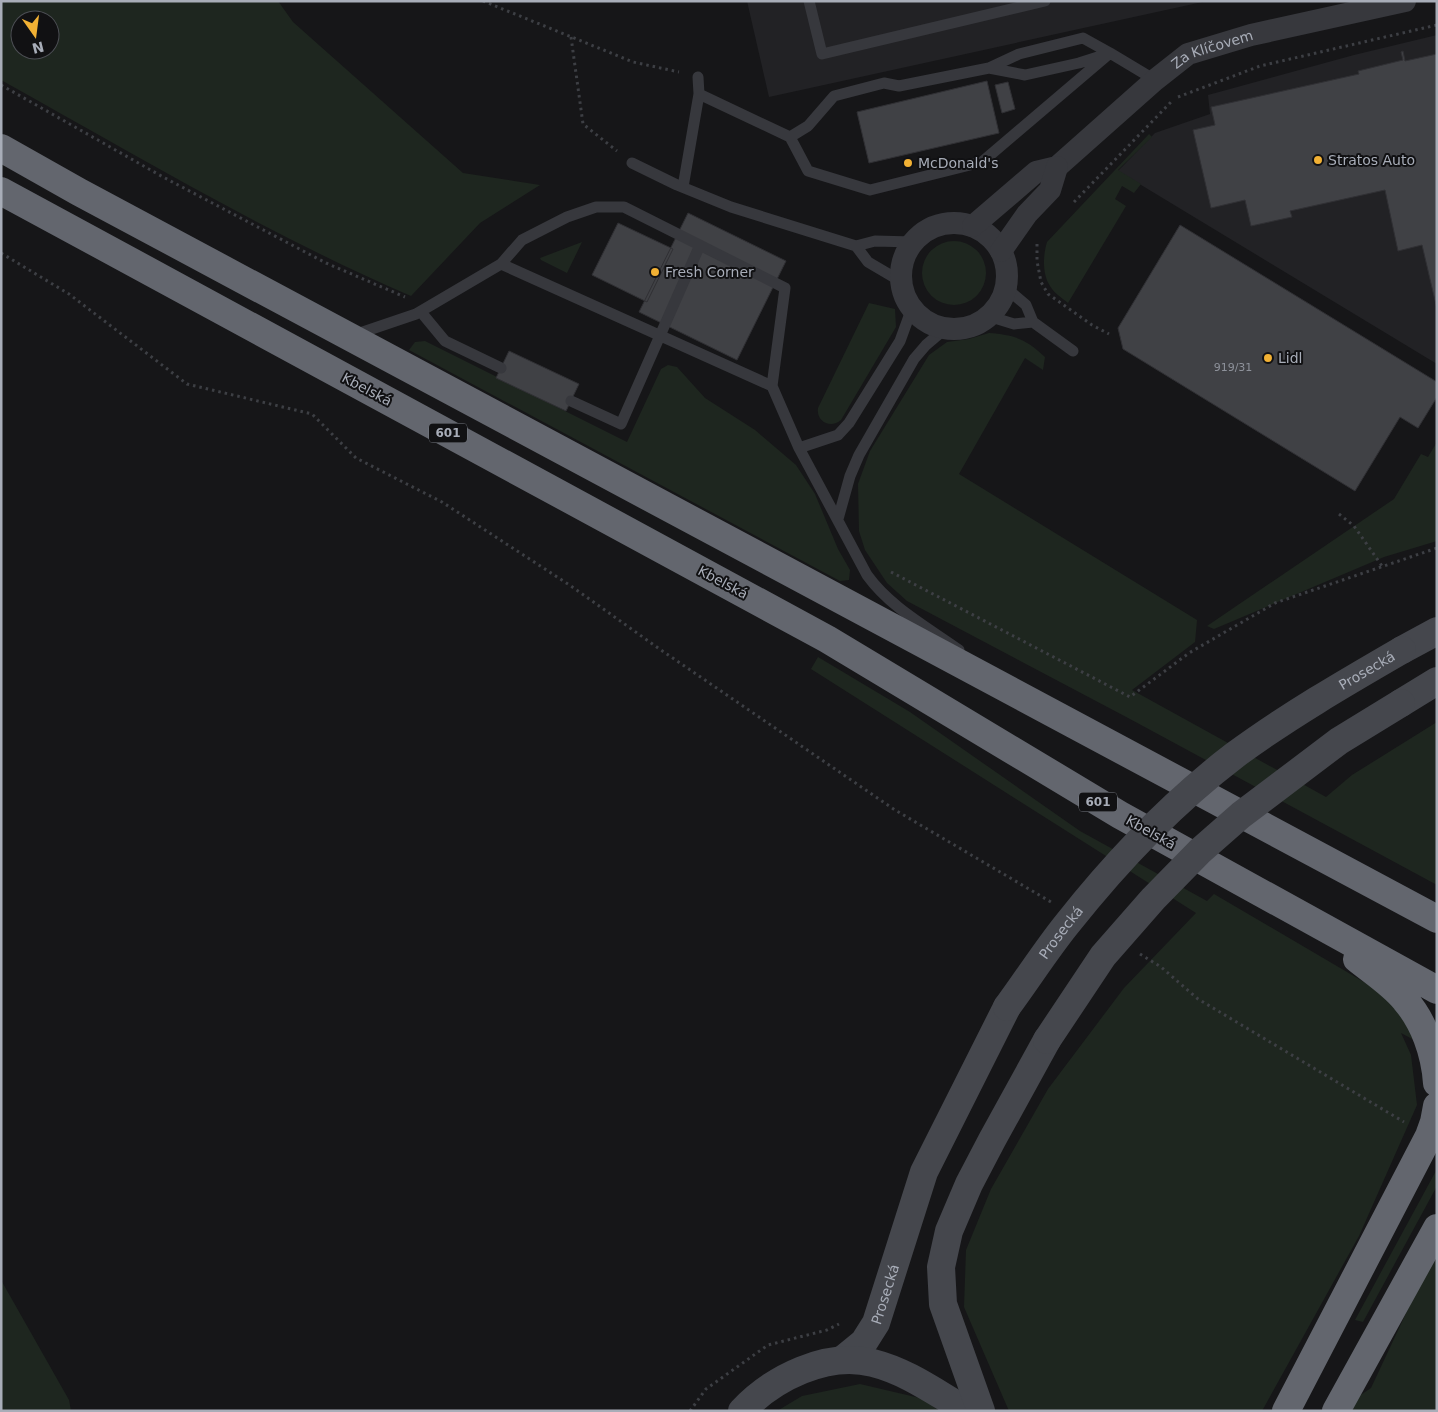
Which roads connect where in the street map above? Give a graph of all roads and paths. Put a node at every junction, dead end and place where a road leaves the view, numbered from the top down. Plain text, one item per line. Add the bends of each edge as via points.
1 (483, 1) edge
2 (810, 1) edge
3 (1045, 1) edge
4 (1405, 1) edge
5 (1437, 25) edge
6 (571, 37) junction
7 (1110, 53) junction
8 (989, 68) junction
9 (698, 77) joint
10 (1155, 80) junction
11 (1, 85) edge
12 (699, 94) junction
13 (790, 137) junction
14 (1, 148) edge
15 (632, 163) joint
16 (1057, 167) junction
17 (683, 187) junction
18 (1, 191) edge
19 (1072, 203) dead end
20 (973, 226) junction
21 (1041, 238) dead end
22 (913, 242) junction
23 (700, 245) junction
24 (856, 246) junction
25 (1001, 251) junction
26 (1, 253) edge
27 (501, 264) junction
28 (902, 282) junction
29 (1006, 288) junction
30 (912, 308) junction
31 (419, 313) junction
32 (988, 316) junction
33 (1032, 322) junction
34 (946, 328) junction
35 (1109, 334) dead end
36 (349, 336) junction
37 (660, 336) junction
38 (1073, 351) dead end
39 (501, 368) dead end
40 (772, 386) junction
41 (571, 401) dead end
42 (800, 448) junction
43 (1340, 514) dead end
44 (838, 519) junction
45 (1437, 548) edge
46 (862, 564) junction
47 (1382, 566) junction
48 (1437, 631) edge
49 (1437, 681) edge
50 (1049, 712) junction
51 (1059, 907) dead end
52 (1308, 918) junction
53 (1437, 919) edge
54 (1136, 952) dead end
55 (1437, 990) edge
56 (1437, 1082) edge
57 (1437, 1106) edge
58 (1429, 1136) junction
59 (1437, 1228) edge
60 (844, 1321) dead end
61 (842, 1360) junction
62 (690, 1411) edge
63 (742, 1411) edge
64 (963, 1411) edge
65 (981, 1411) edge
66 (1286, 1411) edge
67 (1336, 1411) edge

1 - 6 path
2 - 3 lane via 822,54
4 - 10 street, Za Klíčovem via 1251,35 1188,54
5 - 19 path via 1260,66 1177,97
6 - 9 path via 633,62
6 - 15 path via 583,124
7 - 8 lane via 1025,75
7 - 8 lane via 1084,38 1019,54
7 - 10 lane
7 - 13 lane via 982,162 870,190 808,171
8 - 13 lane via 899,86 884,83 834,96 808,126
9 - 12 lane
10 - 16 street, Za Klíčovem
11 - 31 path via 163,177 326,263 408,299
12 - 13 lane
12 - 17 lane
14 - 36 highway
15 - 17 lane
16 - 20 street, Za Klíčovem via 1036,172
16 - 25 street via 1050,190 1027,214
17 - 24 lane via 730,207
18 - 52 highway, Kbelská / 601 via 827,639 1120,815
20 - 22 street via 957,223 940,225 925,231
20 - 25 street via 994,240
21 - 35 path via 1037,261 1041,282 1048,294
22 - 24 lane via 876,241
22 - 28 street via 902,268
23 - 27 lane via 624,207 596,207 567,217 522,240
23 - 37 lane
23 - 40 lane via 785,288
24 - 28 lane via 868,262
25 - 29 street via 1006,263
26 - 51 path via 69,294 187,384 312,414 356,458 442,502 571,586 895,810
27 - 31 lane
27 - 37 lane
28 - 30 street
29 - 32 street via 1000,303
29 - 33 lane via 1026,305
30 - 34 street via 933,324
30 - 42 lane via 900,341 849,423 838,434
31 - 36 lane
31 - 39 lane via 445,341
32 - 33 lane via 1014,324
32 - 34 street via 976,324
33 - 38 lane
34 - 44 lane via 914,359 858,455
36 - 50 highway
37 - 40 lane
37 - 41 lane via 621,424
40 - 42 lane
42 - 44 lane
43 - 47 path via 1354,526
44 - 46 lane
45 - 47 path
46 - 47 path via 885,568 1130,697 1189,653 1275,603
46 - 50 lane via 876,588 892,603
48 - 61 main road, Prosecká, bridge via 1297,712 1234,756 1173,808 1119,862 1066,925 1007,1007 924,1172 876,1323 864,1342
49 - 65 main road, bridge via 1339,741 1240,815 1200,851 1103,956 1047,1040 970,1184 949,1230 941,1266 943,1304
50 - 53 highway
52 - 55 highway, Kbelská / 601
52 - 56 highway via 1404,998 1416,1014 1431,1047
54 - 58 path via 1161,966 1198,999
57 - 58 highway
58 - 66 highway
59 - 67 highway
60 - 62 path via 827,1330 768,1345 706,1389
61 - 63 main road via 803,1369 772,1384
61 - 64 main road via 872,1362 904,1374

